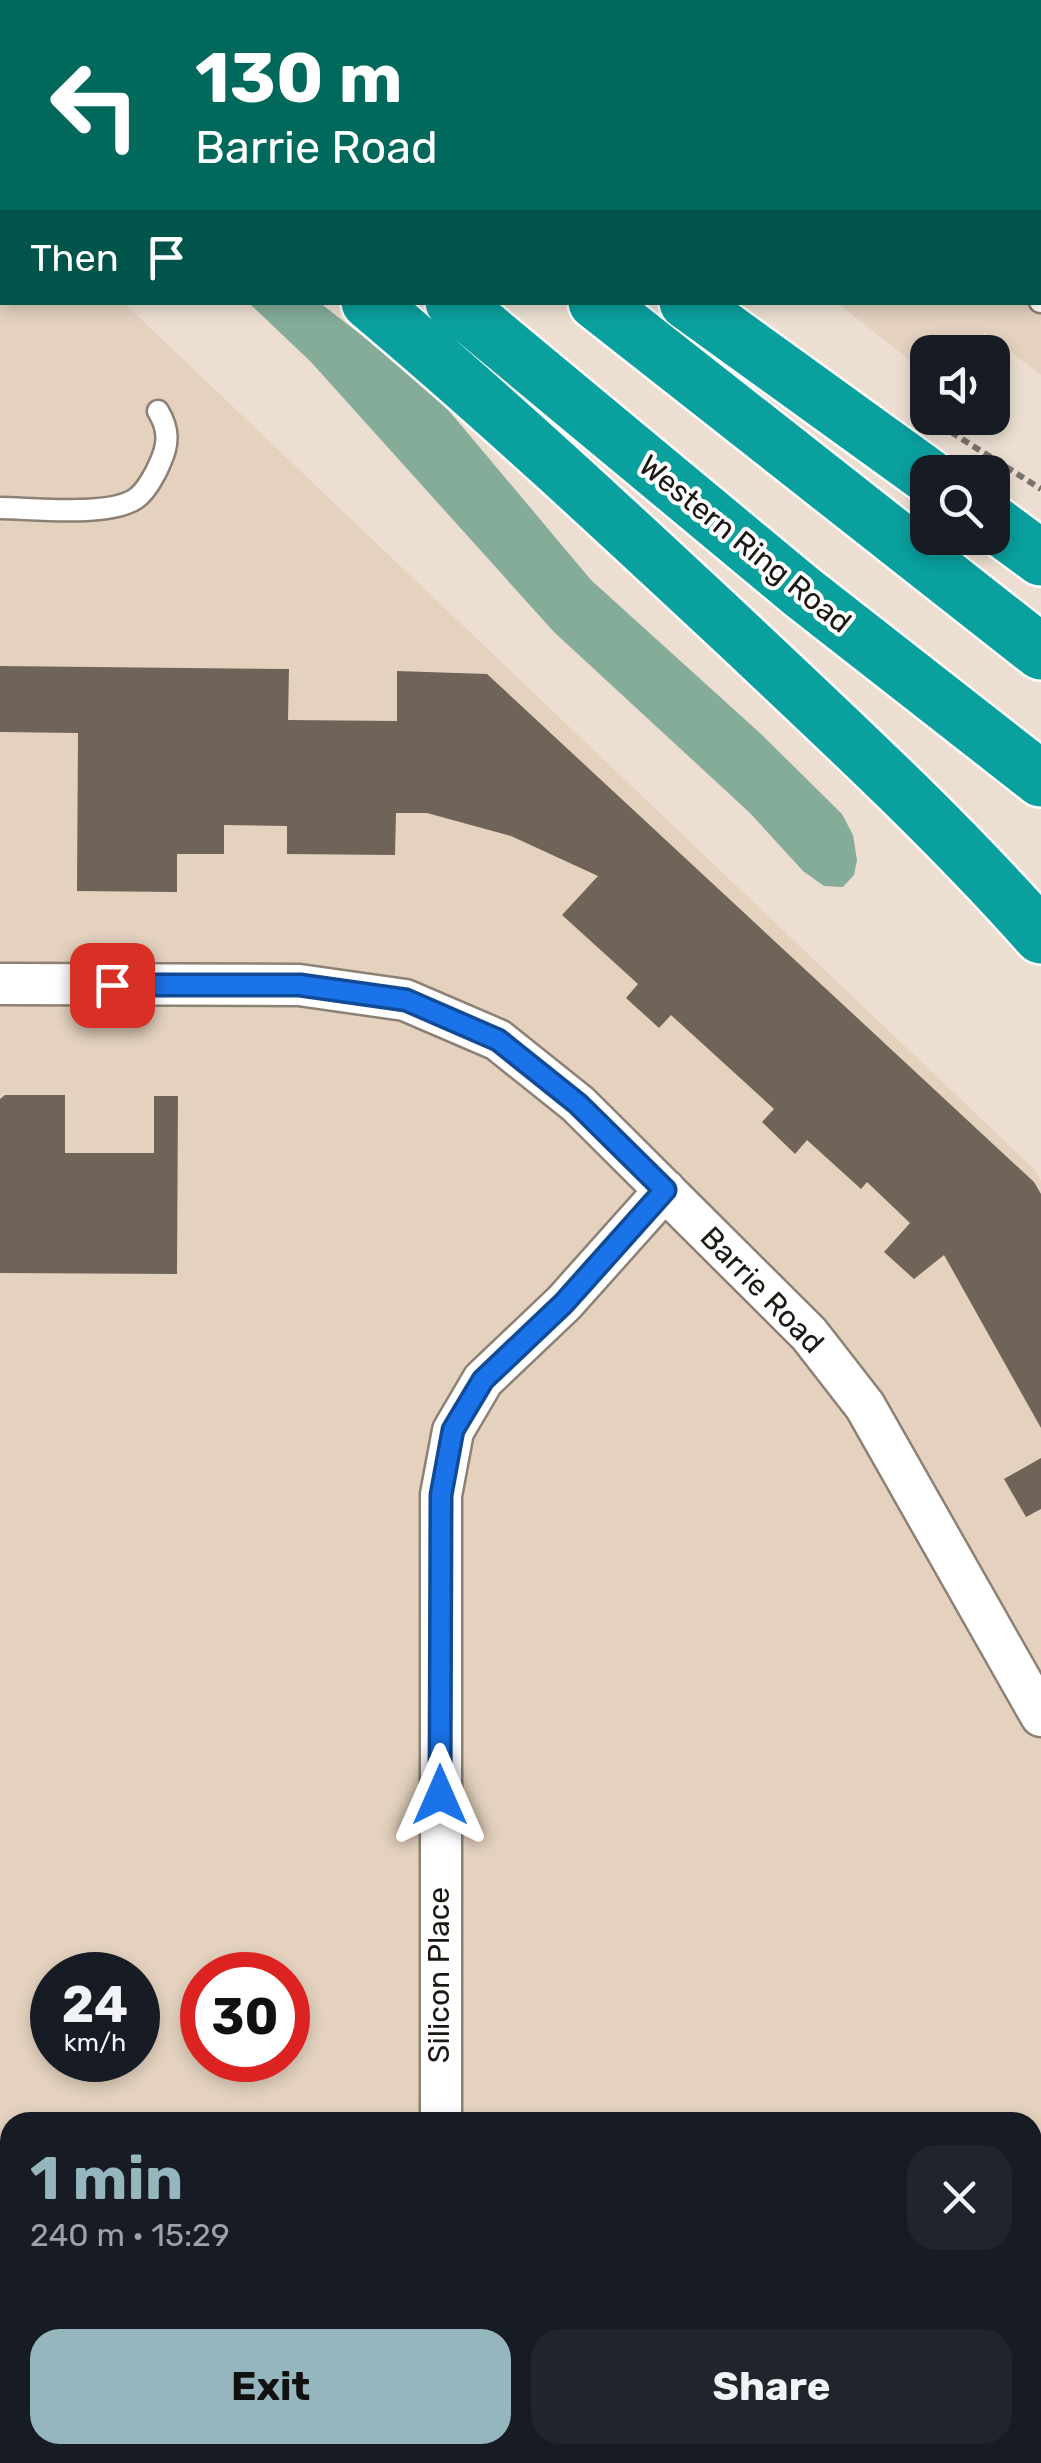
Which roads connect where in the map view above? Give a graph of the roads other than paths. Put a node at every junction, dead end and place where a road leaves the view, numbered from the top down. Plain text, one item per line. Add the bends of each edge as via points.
1 (372, 305) edge
2 (457, 305) edge
3 (600, 305) edge
4 (692, 305) edge
5 (158, 411) dead end
6 (910, 463) edge
7 (0, 508) edge
8 (1010, 535) edge
9 (1041, 558) edge
10 (1041, 652) edge
11 (1041, 779) edge
12 (1041, 936) edge
13 (0, 984) edge
14 (665, 1190) junction
15 (1041, 1716) edge
16 (442, 2112) edge

1 - 12 highway via 564,472 822,714
2 - 11 highway, Western Ring Road via 802,592
3 - 10 highway
4 - 6 highway
5 - 7 lane via 167,426 166,445 138,497 117,508
8 - 9 highway
13 - 14 street, Barrie Road via 300,985 406,1000 498,1040 578,1104
14 - 15 street, Barrie Road via 809,1334 865,1406
14 - 16 street, Silicon Place via 564,1303 483,1380 453,1430 441,1495

